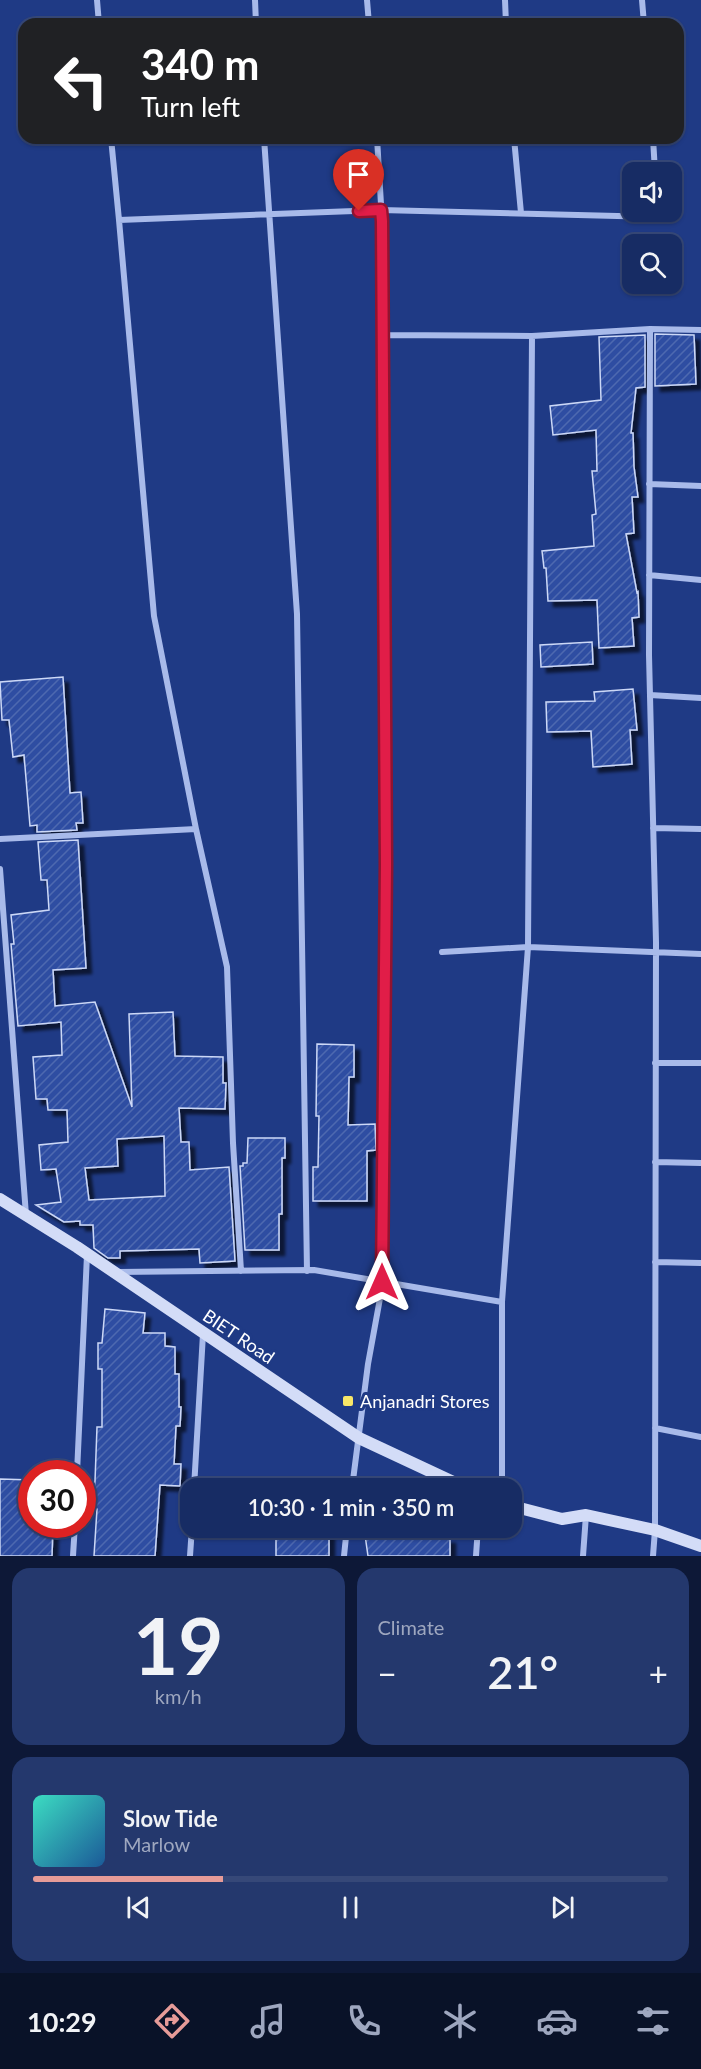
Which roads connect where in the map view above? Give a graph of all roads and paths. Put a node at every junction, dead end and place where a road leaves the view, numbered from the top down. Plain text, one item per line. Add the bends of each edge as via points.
1 (97, 0) edge
2 (255, 0) edge
3 (367, 0) edge
4 (506, 0) edge
5 (642, 0) edge
6 (98, 18) edge
7 (256, 18) edge
8 (368, 18) edge
9 (506, 18) edge
10 (644, 18) edge
11 (112, 144) edge
12 (264, 144) edge
13 (377, 144) edge
14 (515, 144) edge
15 (653, 144) edge
16 (654, 162) edge
17 (381, 210) junction
18 (521, 213) junction
19 (270, 215) junction
20 (622, 216) edge
21 (119, 220) junction
22 (650, 329) junction
23 (701, 330) edge
24 (383, 335) junction
25 (532, 336) junction
26 (649, 484) junction
27 (701, 486) edge
28 (649, 574) junction
29 (701, 580) edge
30 (650, 695) junction
31 (701, 698) edge
32 (653, 828) junction
33 (196, 829) junction
34 (701, 830) edge
35 (0, 839) edge
36 (0, 868) edge
37 (528, 947) junction
38 (442, 952) dead end
39 (655, 953) junction
40 (701, 954) edge
41 (655, 1063) junction
42 (701, 1063) edge
43 (655, 1162) junction
44 (701, 1163) edge
45 (0, 1199) edge
46 (26, 1215) junction
47 (87, 1254) junction
48 (655, 1262) junction
49 (701, 1263) edge
50 (241, 1271) junction
51 (307, 1271) junction
52 (113, 1272) junction
53 (382, 1282) junction
54 (502, 1302) junction
55 (203, 1333) junction
56 (655, 1428) junction
57 (701, 1437) edge
58 (359, 1438) junction
59 (78, 1460) edge
60 (195, 1478) edge
61 (353, 1478) edge
62 (445, 1478) edge
63 (502, 1478) edge
64 (522, 1509) edge
65 (586, 1515) junction
66 (655, 1530) junction
67 (74, 1538) edge
68 (191, 1538) edge
69 (346, 1538) edge
70 (477, 1538) edge
71 (701, 1546) edge
72 (73, 1556) edge
73 (190, 1556) edge
74 (344, 1556) edge
75 (476, 1556) edge
76 (583, 1556) edge
77 (653, 1556) edge

1 - 6 street
2 - 7 street
3 - 8 street
4 - 9 street
5 - 10 street
11 - 21 street
12 - 19 street
13 - 17 street
14 - 18 street
15 - 16 street
17 - 18 street
17 - 19 street
17 - 24 street
18 - 20 street
19 - 21 street
19 - 51 street via 297,614
21 - 33 street via 154,616
22 - 23 street
22 - 25 street
22 - 26 street
24 - 25 street
24 - 53 street via 386,864
25 - 37 street
26 - 27 street
26 - 28 street
28 - 29 street
28 - 30 street
30 - 31 street
30 - 32 street
32 - 34 street
32 - 39 street
33 - 35 street
33 - 50 street via 227,967
36 - 46 street
37 - 38 street
37 - 39 street
37 - 54 street
39 - 40 street
39 - 41 street
41 - 42 street
41 - 43 street
43 - 44 street
43 - 48 street
45 - 46 street, BIET Road
46 - 47 street, BIET Road
47 - 52 street, BIET Road
47 - 59 street
48 - 49 street
48 - 56 street
50 - 51 street
50 - 52 street
51 - 53 street
52 - 55 street, BIET Road
53 - 54 street
53 - 58 street
54 - 63 street
55 - 58 street, BIET Road
55 - 60 street
56 - 57 street
56 - 66 street
58 - 61 street
58 - 62 street, BIET Road
64 - 65 street via 562,1519
65 - 66 street
65 - 76 street
66 - 71 street
66 - 77 street
67 - 72 street
68 - 73 street
69 - 74 street
70 - 75 street

